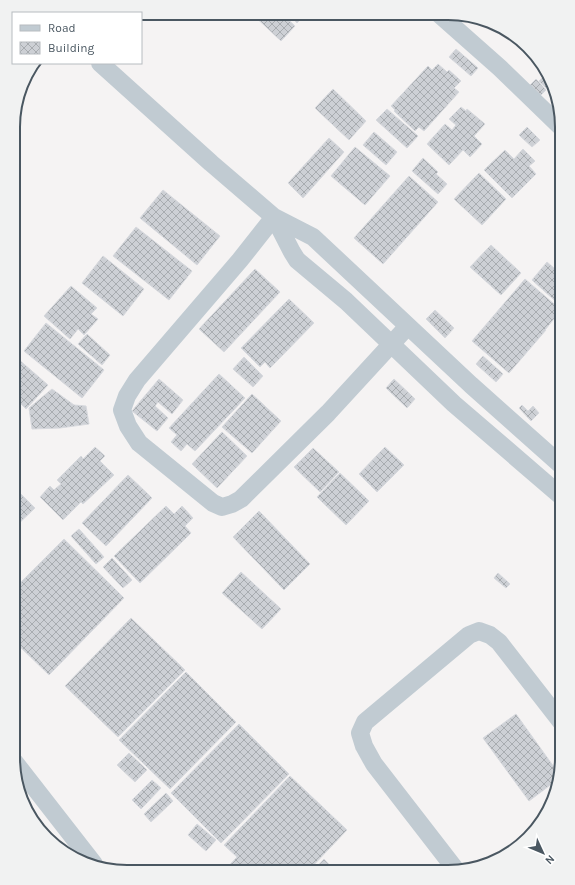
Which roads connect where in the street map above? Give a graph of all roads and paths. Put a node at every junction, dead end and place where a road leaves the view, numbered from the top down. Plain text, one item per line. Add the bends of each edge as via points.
1 (446, 20) edge
2 (101, 64) edge
3 (555, 121) edge
4 (274, 217) junction
5 (408, 326) junction
6 (392, 344) junction
7 (555, 460) edge
8 (555, 491) edge
9 (555, 714) edge
10 (21, 770) edge
11 (89, 858) edge
12 (452, 865) edge

1 - 3 street
2 - 4 street
4 - 5 street via 313,237
4 - 6 street via 297,260
4 - 6 street via 126,396 122,410 139,443 222,508 241,499 328,413
5 - 6 street
5 - 7 street
6 - 8 street via 454,404
9 - 12 street via 499,642 490,635 479,632 469,635 365,722 360,733 374,764
10 - 11 street

